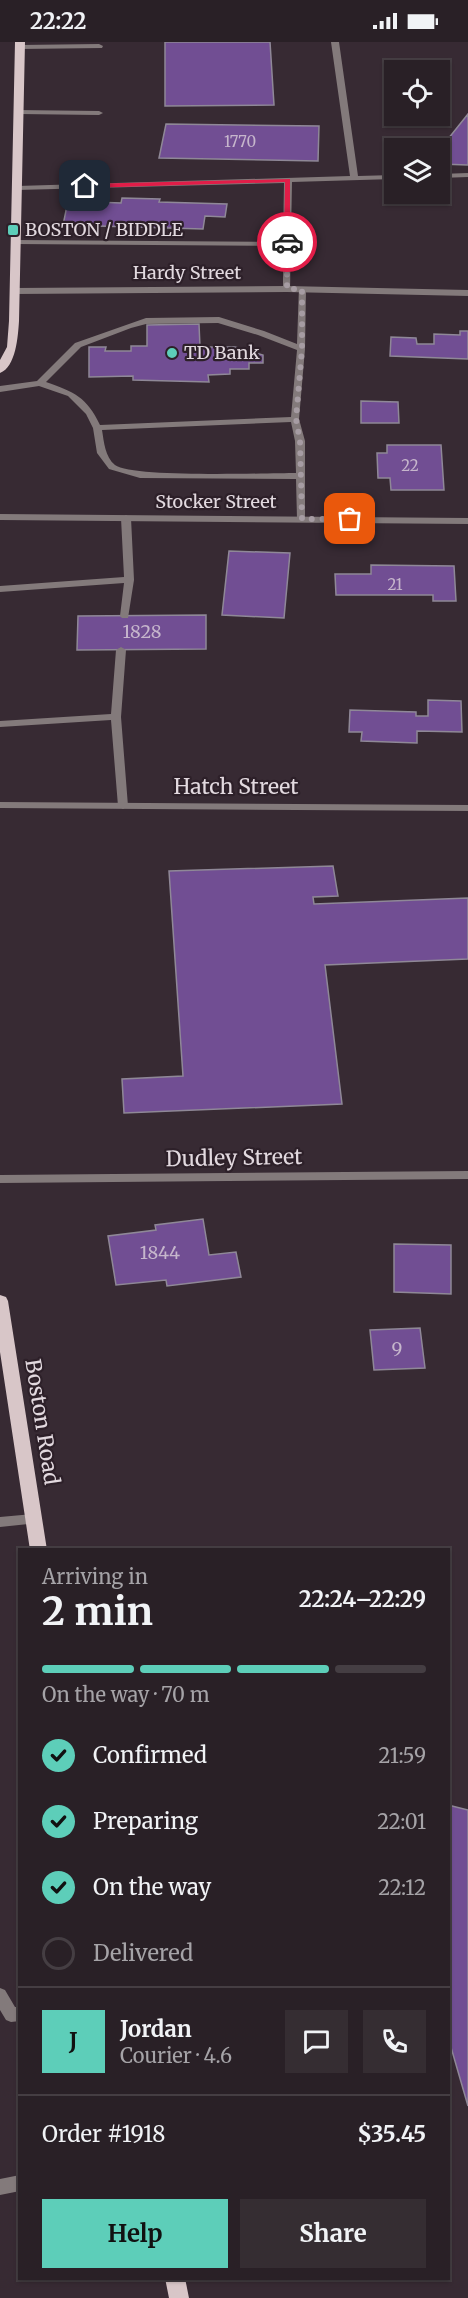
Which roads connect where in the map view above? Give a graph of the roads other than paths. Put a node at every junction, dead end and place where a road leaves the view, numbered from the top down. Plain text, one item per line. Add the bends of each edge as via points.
1 (335, 42) edge
2 (20, 45) edge
3 (99, 46) dead end
4 (19, 112) junction
5 (99, 113) dead end
6 (468, 175) edge
7 (450, 176) edge
8 (384, 177) edge
9 (354, 178) junction
10 (288, 180) junction
11 (17, 188) junction
12 (15, 242) junction
13 (287, 244) junction
14 (287, 289) junction
15 (302, 289) junction
16 (15, 291) junction
17 (468, 293) edge
18 (302, 349) junction
19 (0, 370) edge
20 (40, 383) junction
21 (0, 389) edge
22 (296, 419) junction
23 (97, 428) junction
24 (301, 476) junction
25 (0, 518) edge
26 (126, 519) junction
27 (302, 519) junction
28 (468, 521) edge
29 (129, 580) junction
30 (0, 589) edge
31 (126, 615) dead end
32 (121, 650) dead end
33 (116, 717) junction
34 (0, 724) edge
35 (2, 805) edge
36 (123, 806) junction
37 (468, 808) edge
38 (468, 1175) edge
39 (0, 1179) edge
40 (0, 1301) edge
41 (33, 1519) junction
42 (0, 1522) edge
43 (39, 1548) edge
44 (0, 1995) edge
45 (10, 2015) edge
46 (18, 2183) edge
47 (0, 2187) edge
48 (175, 2280) edge
49 (179, 2298) edge

1 - 9 street
2 - 3 street
2 - 4 main road
4 - 5 street
4 - 11 main road
6 - 7 street
8 - 9 street
9 - 10 street
10 - 11 street
10 - 13 street
11 - 12 main road
12 - 13 street
12 - 16 main road
13 - 14 street
14 - 15 street, Hardy Street
14 - 16 street, Hardy Street
15 - 17 street, Hardy Street
15 - 18 street
16 - 19 main road via 12,346
18 - 20 street via 219,320 146,321 78,345
18 - 22 street
20 - 21 street
20 - 23 street via 71,394 90,413
22 - 23 street
22 - 24 street
23 - 24 street via 102,453 112,467 140,475
24 - 27 street
25 - 26 street, Stocker Street
26 - 27 street, Stocker Street
26 - 29 street
27 - 28 street, Stocker Street
29 - 30 street
29 - 31 street
32 - 33 street
33 - 34 street
33 - 36 street
35 - 36 street, Hatch Street
36 - 37 street, Hatch Street
38 - 39 street, Dudley Street
40 - 41 main road, Boston Road
41 - 42 street
41 - 43 main road, Boston Road
44 - 45 street
46 - 47 street
48 - 49 main road

